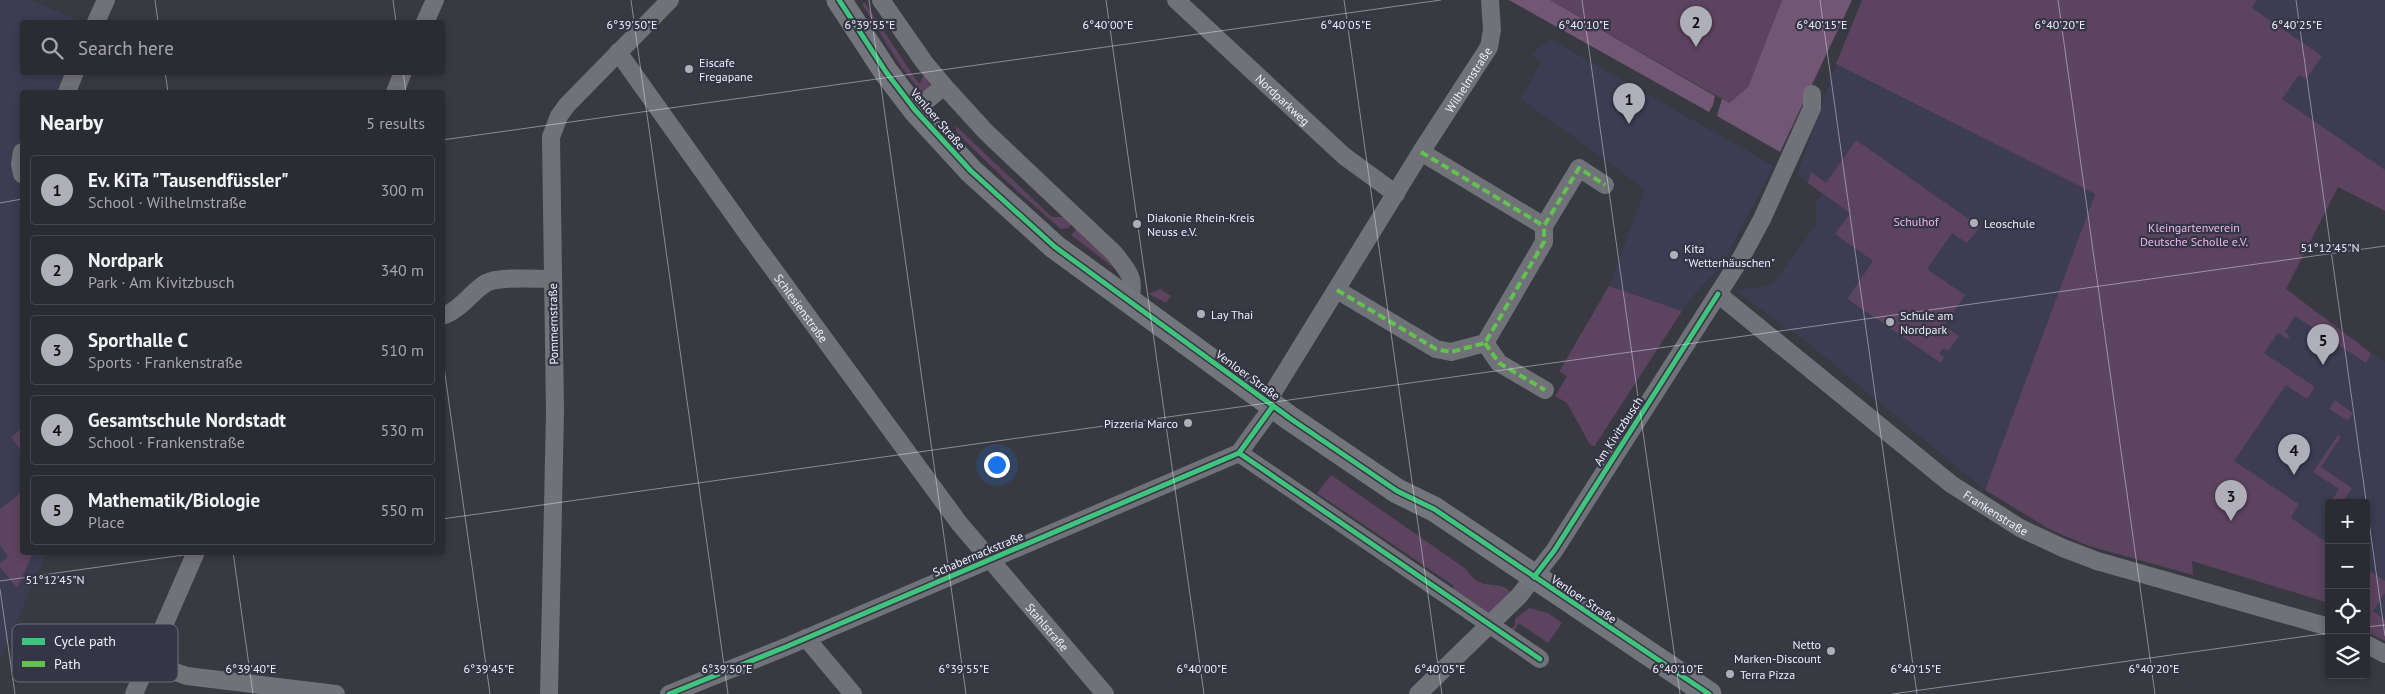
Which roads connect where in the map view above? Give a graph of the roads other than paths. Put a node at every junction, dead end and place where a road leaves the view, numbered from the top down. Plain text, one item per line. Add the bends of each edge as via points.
1 (106, 0) edge
2 (434, 0) edge
3 (670, 0) edge
4 (838, 0) edge
5 (881, 0) edge
6 (1176, 0) edge
7 (1490, 0) edge
8 (97, 20) edge
9 (426, 20) edge
10 (618, 52) junction
11 (74, 75) edge
12 (402, 75) edge
13 (944, 86) junction
14 (68, 90) edge
15 (396, 90) edge
16 (1812, 94) dead end
17 (915, 110) junction
18 (1421, 152) junction
19 (1605, 185) dead end
20 (1396, 194) junction
21 (1544, 226) junction
22 (553, 279) junction
23 (1337, 290) junction
24 (1718, 294) junction
25 (1130, 300) junction
26 (445, 315) edge
27 (1485, 342) junction
28 (1545, 390) dead end
29 (1270, 404) junction
30 (1239, 453) junction
31 (195, 555) edge
32 (990, 560) junction
33 (1534, 577) junction
34 (165, 624) edge
35 (1491, 625) junction
36 (2325, 626) edge
37 (806, 638) junction
38 (2370, 646) edge
39 (2385, 654) edge
40 (1540, 659) dead end
41 (178, 673) edge
42 (139, 682) edge
43 (289, 691) edge
44 (134, 694) edge
45 (336, 694) edge
46 (549, 694) edge
47 (669, 694) edge
48 (853, 694) edge
49 (1105, 694) edge
50 (1418, 694) edge
51 (1708, 694) edge

1 - 8 street
2 - 9 street
3 - 10 street, Pommernstraße
4 - 17 main road, Venloer Straße
5 - 13 street, Venloer Straße
6 - 20 street, Nordparkweg via 1344,156
7 - 18 street, Wilhelmstraße via 1493,15 1489,47
10 - 22 street, Pommernstraße via 567,105 551,137
10 - 32 street, Schlesienstraße via 890,429
11 - 14 street
12 - 15 street
13 - 17 street, Venloer Straße
13 - 25 street, Venloer Straße via 986,132 1114,253 1129,272 1133,286
16 - 24 street, Am Kivitzbusch via 1812,108 1775,192 1741,258
17 - 25 main road, Venloer Straße via 970,171 1055,247
18 - 20 street, Wilhelmstraße
18 - 21 street
19 - 21 street via 1579,168
20 - 23 street, Wilhelmstraße
21 - 27 street via 1544,242
22 - 26 street via 493,280 479,288 459,308
22 - 46 street, Pommernstraße via 555,412
23 - 27 street via 1436,349 1452,352
23 - 29 street, Wilhelmstraße
24 - 33 street, Am Kivitzbusch via 1554,551
24 - 36 street, Frankenstraße via 1951,484 2020,528 2096,561
25 - 29 main road, Venloer Straße
27 - 28 street via 1499,363
29 - 30 street
29 - 33 main road, Venloer Straße via 1397,491 1434,509
30 - 32 street, Schabernackstraße
30 - 35 street
31 - 34 street
32 - 37 street, Schabernackstraße
32 - 49 street, Stahlstraße
33 - 35 street, Am Kivitzbusch
33 - 51 main road, Venloer Straße
35 - 40 street
35 - 50 street, Am Kivitzbusch
37 - 47 street, Schabernackstraße
37 - 48 street
38 - 39 street
41 - 43 street
42 - 44 street
43 - 45 street

